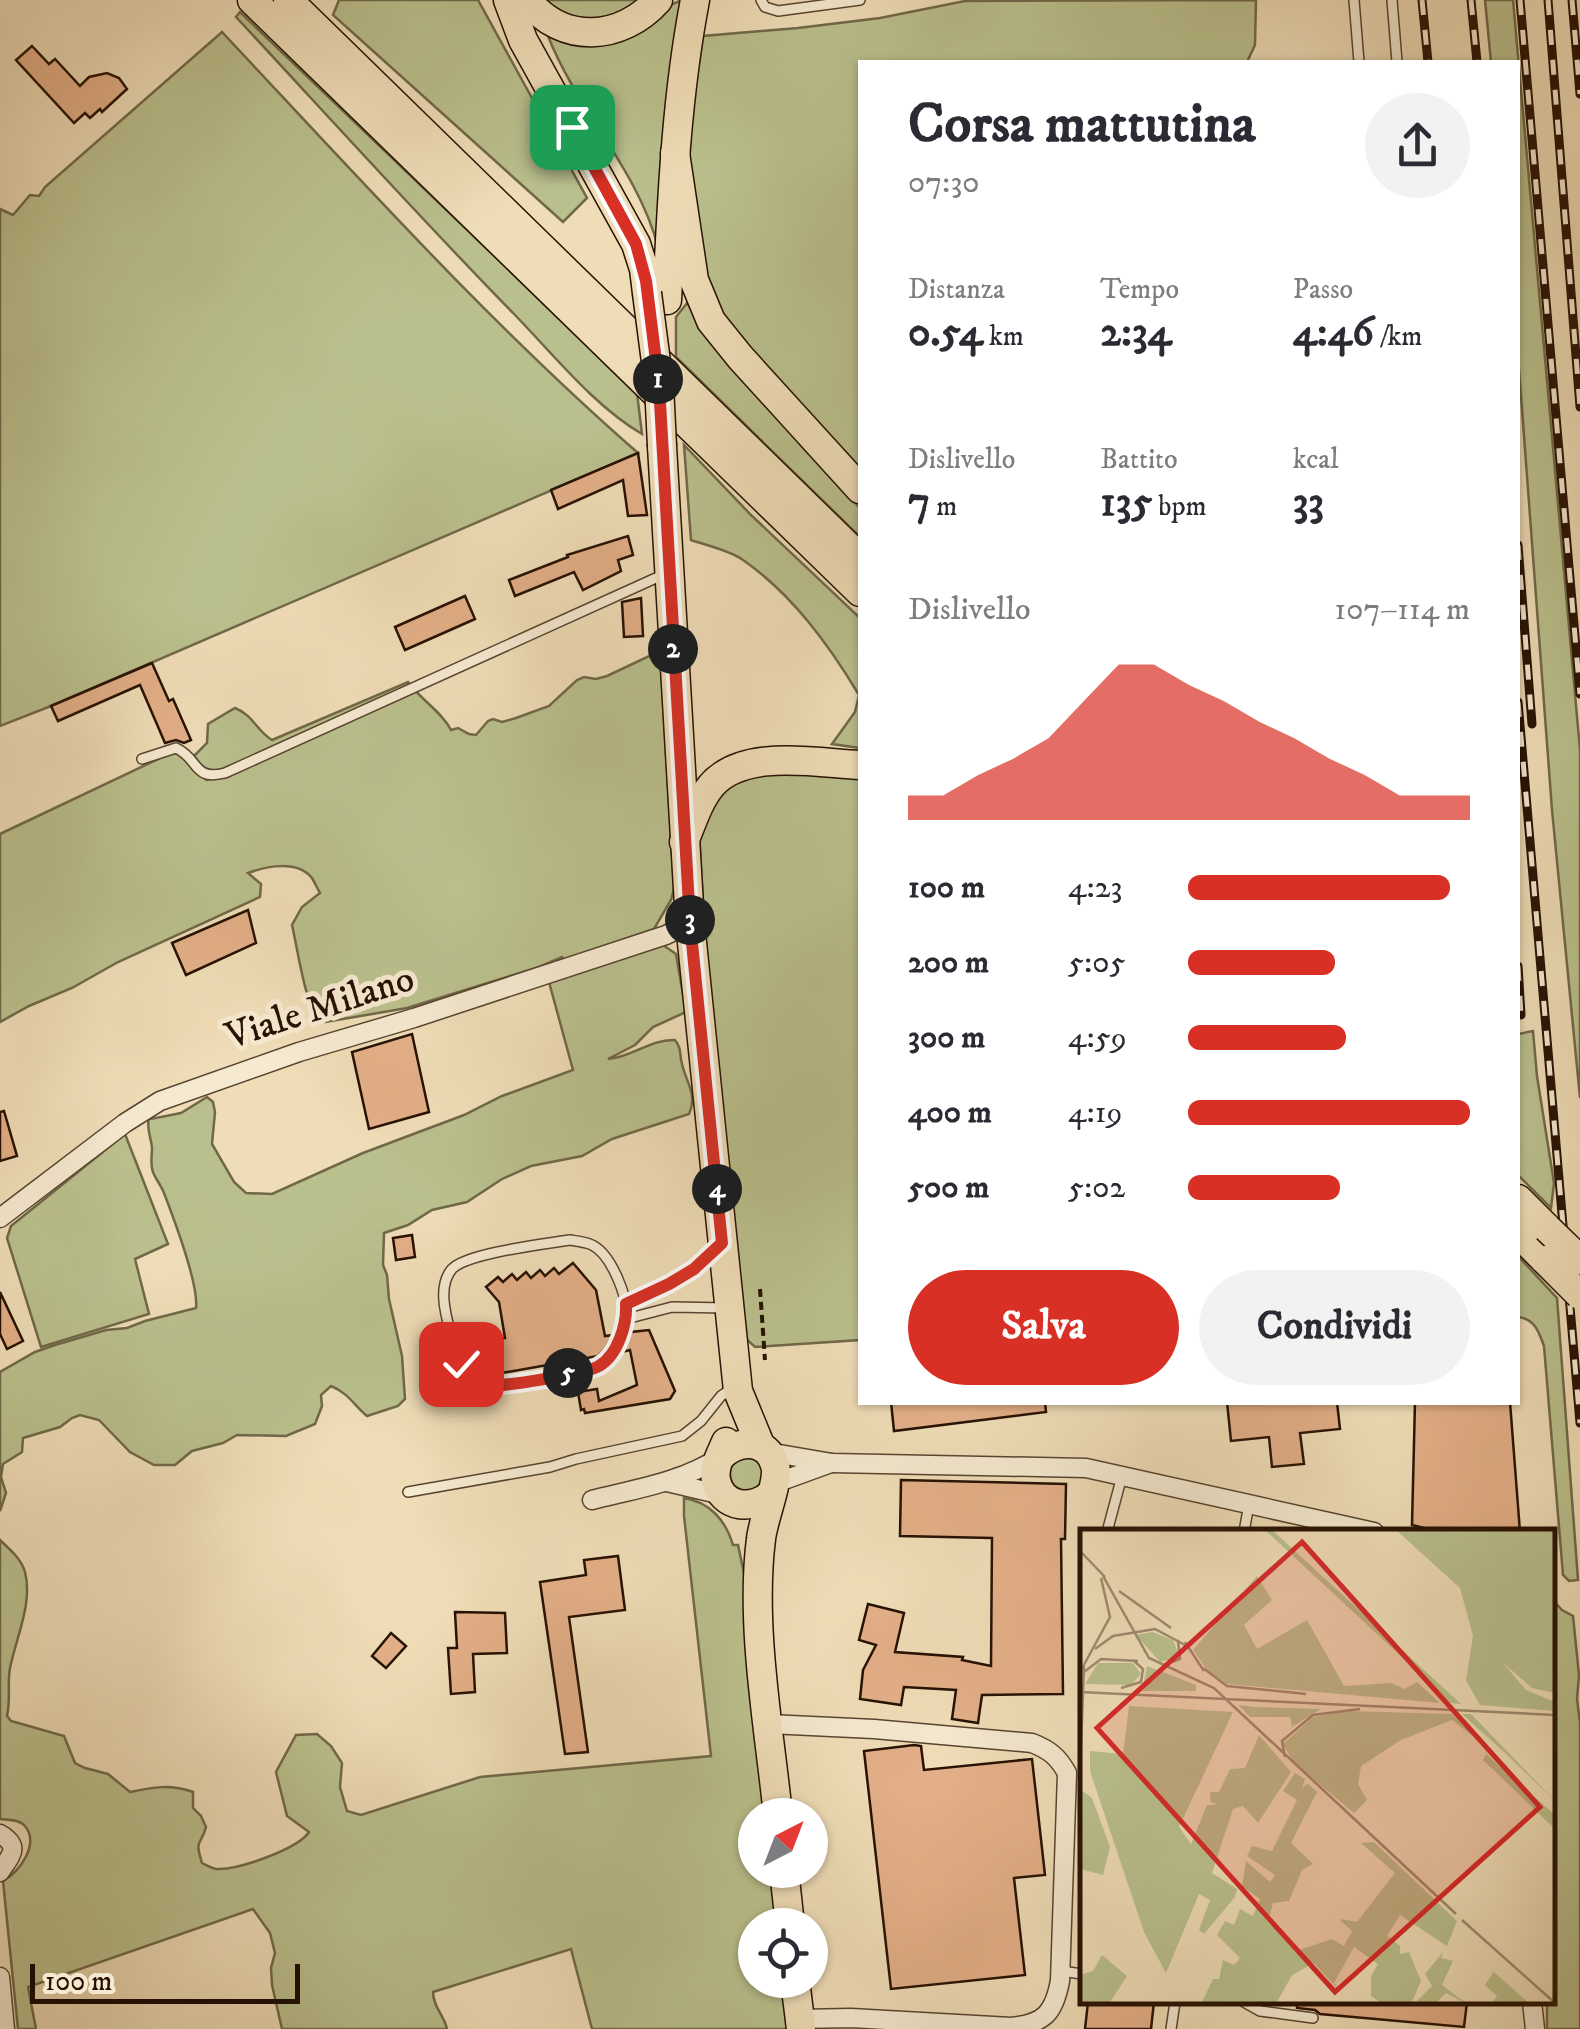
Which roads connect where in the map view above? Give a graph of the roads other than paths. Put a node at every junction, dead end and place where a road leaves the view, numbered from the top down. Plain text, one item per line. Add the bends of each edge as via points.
1 (252, 0) edge
2 (288, 0) edge
3 (500, 0) edge
4 (508, 0) edge
5 (527, 0) edge
6 (658, 0) edge
7 (695, 0) edge
8 (761, 0) edge
9 (860, 0) edge
10 (1354, 0) edge
11 (1366, 0) edge
12 (1392, 0) edge
13 (523, 40) junction
14 (1358, 60) edge
15 (1396, 60) edge
16 (675, 153) junction
17 (657, 297) junction
18 (858, 486) edge
19 (858, 556) edge
20 (668, 572) junction
21 (858, 590) edge
22 (142, 759) dead end
23 (858, 764) edge
24 (684, 842) junction
25 (690, 923) junction
26 (1520, 1201) edge
27 (0, 1218) edge
28 (1520, 1235) edge
29 (722, 1243) junction
30 (1580, 1260) edge
31 (1580, 1294) edge
32 (626, 1304) junction
33 (730, 1308) junction
34 (626, 1319) junction
35 (737, 1388) junction
36 (764, 1450) junction
37 (720, 1457) junction
38 (832, 1462) junction
39 (1122, 1476) junction
40 (666, 1482) junction
41 (774, 1488) junction
42 (408, 1492) dead end
43 (726, 1499) junction
44 (592, 1500) dead end
45 (1250, 1504) junction
46 (1330, 1527) edge
47 (1108, 1529) edge
48 (1245, 1529) edge
49 (757, 1579) junction
50 (769, 1724) junction
51 (776, 1798) edge
52 (0, 1834) edge
53 (0, 1872) edge
54 (1061, 1971) junction
55 (1080, 1974) edge
56 (0, 1977) edge
57 (797, 1998) edge
58 (836, 1998) dead end
59 (1175, 2004) edge
60 (1248, 2004) edge
61 (1532, 2004) edge
62 (1313, 2018) dead end
63 (837, 2023) edge
64 (800, 2024) edge
65 (5, 2029) edge
66 (1171, 2029) edge
67 (1535, 2029) edge

1 - 21 main road
2 - 19 main road
3 - 13 main road
4 - 13 main road
5 - 6 main road via 564,28 592,32 628,25
7 - 16 main road
8 - 9 lane via 778,10
10 - 11 lane
10 - 14 lane
12 - 15 lane
13 - 17 main road via 636,244
16 - 17 main road
16 - 18 main road via 694,280 711,321
17 - 20 main road, bridge
20 - 22 lane via 225,773 200,773 176,748
20 - 24 main road
23 - 24 main road via 766,761 735,768 712,784
24 - 25 main road
25 - 27 street, Viale Milano via 160,1101
25 - 29 main road
26 - 30 main road, bridge
28 - 31 main road, bridge
29 - 32 lane via 694,1269
29 - 33 main road
32 - 34 lane
32 - 34 lane via 606,1257 593,1245 570,1240 467,1259 451,1270 443,1299 461,1364 486,1387 599,1366 614,1350
33 - 34 lane via 672,1307
33 - 35 main road
35 - 36 main road
35 - 37 main road
35 - 42 lane via 682,1436
36 - 37 main road via 735,1445
36 - 38 street
36 - 41 main road via 776,1466
37 - 40 street
37 - 43 main road via 715,1476
38 - 39 street via 1086,1468
38 - 41 street
39 - 45 street
39 - 47 lane
40 - 43 street
40 - 44 street
41 - 43 main road via 748,1506
41 - 49 main road
43 - 49 main road
45 - 46 street
45 - 48 lane
49 - 50 main road
50 - 51 main road
50 - 54 street via 1032,1742 1059,1758 1068,1790
52 - 53 street via 13,1849
54 - 55 lane
54 - 63 street via 1047,2016 1026,2026
56 - 65 street
57 - 64 main road
58 - 63 street
59 - 66 lane
60 - 62 lane
61 - 67 street
63 - 64 street

